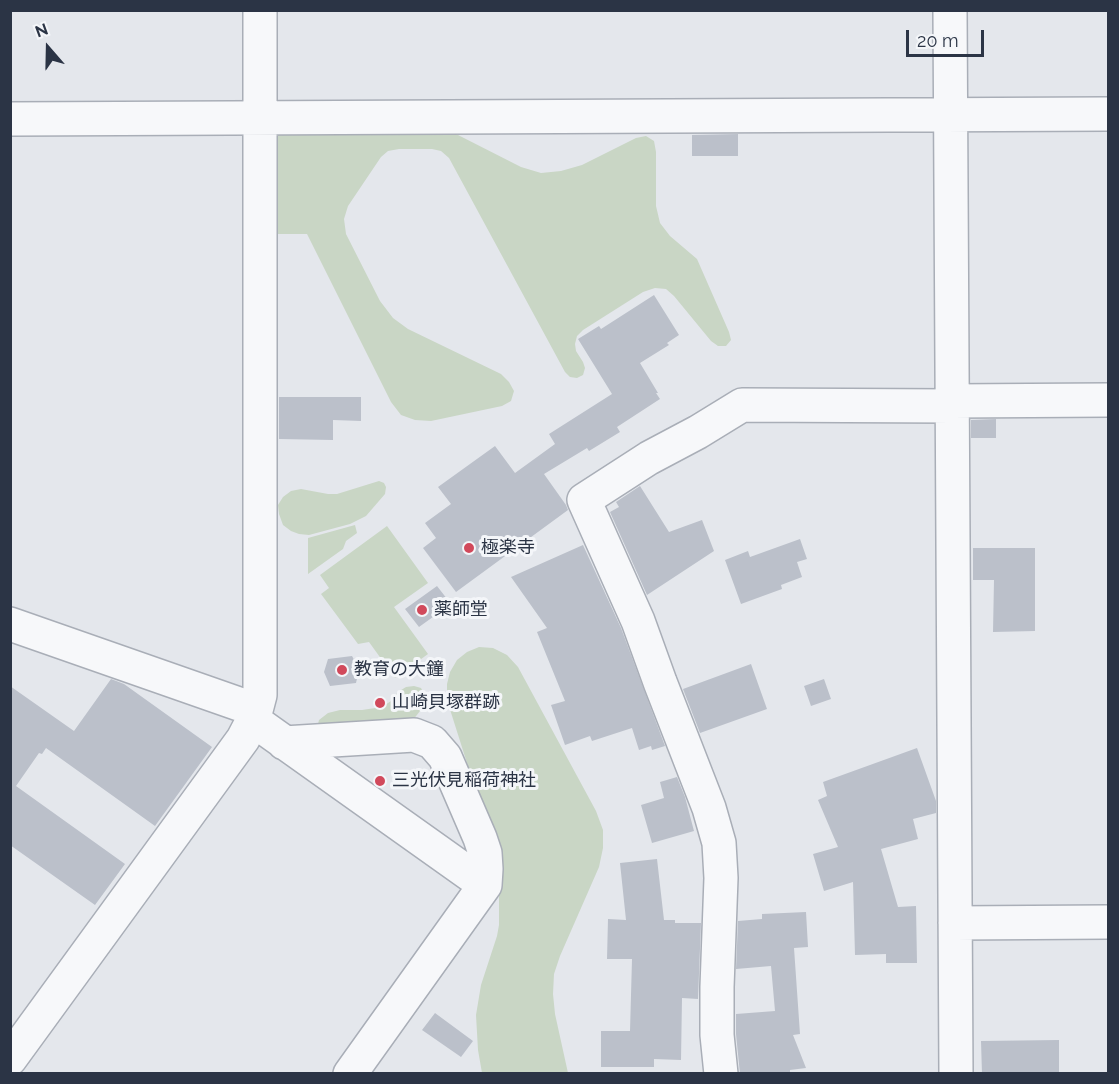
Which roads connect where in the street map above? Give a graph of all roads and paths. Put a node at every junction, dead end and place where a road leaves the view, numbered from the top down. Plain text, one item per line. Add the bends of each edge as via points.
1 (260, 10) edge
2 (950, 10) edge
3 (950, 114) junction
4 (1108, 114) edge
5 (261, 118) junction
6 (10, 119) edge
7 (1108, 400) edge
8 (952, 403) junction
9 (10, 624) edge
10 (255, 715) junction
11 (284, 743) junction
12 (485, 885) junction
13 (1108, 922) edge
14 (955, 923) junction
15 (10, 1059) edge
16 (350, 1074) edge
17 (721, 1074) edge
18 (956, 1074) edge

1 - 5 street
2 - 3 street
3 - 4 street
3 - 5 street
3 - 8 street
5 - 6 street
5 - 10 street via 261,672
7 - 8 street
8 - 14 street
8 - 17 street via 742,405 584,500 638,621 719,843 717,1035
9 - 10 street
10 - 11 street
10 - 15 street via 243,739
11 - 12 street
11 - 12 street via 414,735 432,742 445,757 480,838
12 - 16 street
13 - 14 street
14 - 18 street

